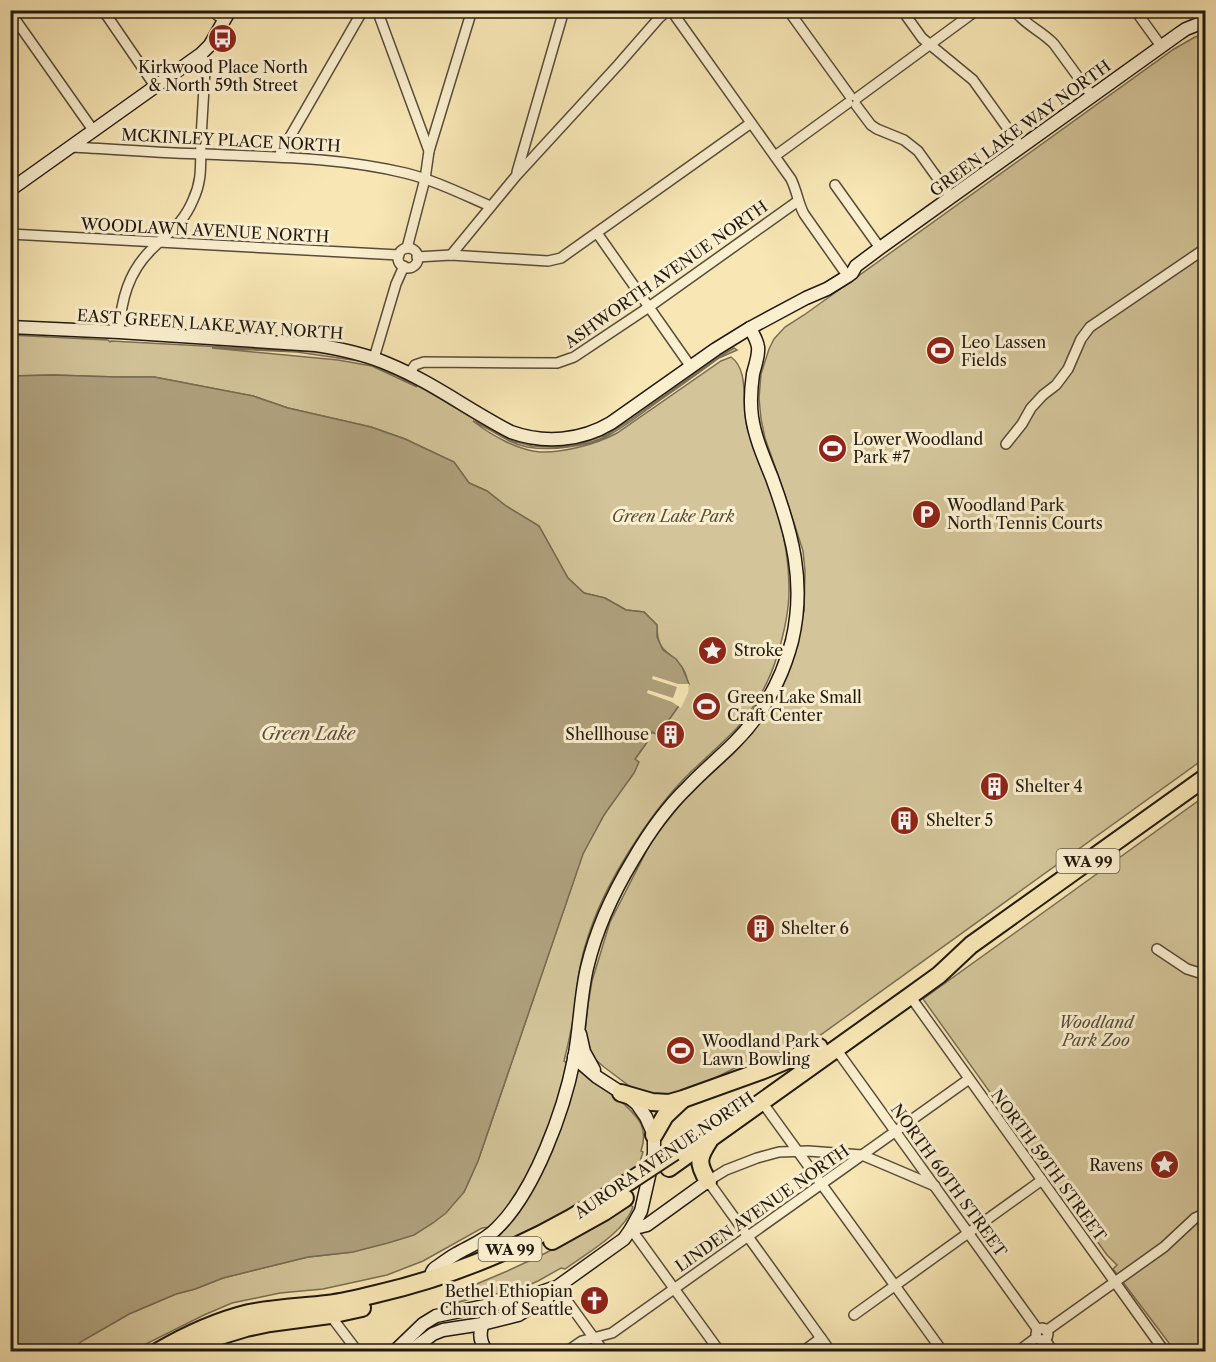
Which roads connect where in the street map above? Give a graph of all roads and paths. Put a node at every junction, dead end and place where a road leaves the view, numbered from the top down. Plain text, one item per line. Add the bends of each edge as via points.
1 (103, 10) edge
2 (213, 10) edge
3 (363, 10) edge
4 (377, 10) edge
5 (472, 10) edge
6 (564, 10) edge
7 (788, 10) edge
8 (902, 10) edge
9 (977, 10) edge
10 (1014, 10) edge
11 (1135, 10) edge
12 (670, 11) edge
13 (10, 12) edge
14 (1206, 12) edge
15 (227, 15) edge
16 (1206, 21) edge
17 (1186, 28) junction
18 (930, 44) junction
19 (1161, 46) junction
20 (201, 54) junction
21 (155, 86) junction
22 (1092, 96) junction
23 (853, 100) junction
24 (751, 123) junction
25 (93, 130) junction
26 (70, 147) junction
27 (1021, 147) junction
28 (429, 150) junction
29 (201, 154) junction
30 (279, 156) junction
31 (776, 156) junction
32 (516, 176) junction
33 (425, 179) junction
34 (835, 185) dead end
35 (12, 186) edge
36 (951, 197) junction
37 (798, 201) junction
38 (490, 206) junction
39 (597, 233) junction
40 (10, 234) edge
41 (158, 243) junction
42 (407, 248) junction
43 (880, 248) junction
44 (1206, 248) edge
45 (399, 255) junction
46 (451, 255) junction
47 (417, 257) junction
48 (404, 266) junction
49 (850, 268) junction
50 (649, 307) junction
51 (10, 327) edge
52 (750, 328) junction
53 (119, 332) junction
54 (374, 358) junction
55 (691, 367) junction
56 (410, 374) junction
57 (1006, 444) dead end
58 (1206, 777) edge
59 (972, 945) junction
60 (1157, 949) dead end
61 (1206, 975) edge
62 (910, 996) junction
63 (579, 1026) junction
64 (828, 1048) junction
65 (574, 1057) junction
66 (597, 1077) junction
67 (969, 1079) junction
68 (621, 1093) junction
69 (683, 1099) junction
70 (762, 1102) junction
71 (896, 1131) junction
72 (654, 1135) junction
73 (711, 1139) junction
74 (798, 1151) junction
75 (862, 1155) junction
76 (672, 1160) junction
77 (1042, 1180) junction
78 (708, 1181) junction
79 (822, 1184) junction
80 (935, 1186) junction
81 (629, 1188) junction
82 (1206, 1213) edge
83 (631, 1229) junction
84 (969, 1233) junction
85 (748, 1237) junction
86 (433, 1278) junction
87 (1115, 1282) junction
88 (895, 1285) junction
89 (557, 1287) junction
90 (674, 1289) junction
91 (524, 1298) junction
92 (330, 1315) junction
93 (518, 1315) junction
94 (854, 1315) dead end
95 (423, 1324) junction
96 (482, 1324) junction
97 (433, 1334) junction
98 (1041, 1334) junction
99 (594, 1338) junction
100 (821, 1338) junction
101 (215, 1345) edge
102 (157, 1352) edge
103 (184, 1352) edge
104 (358, 1352) edge
105 (394, 1352) edge
106 (409, 1352) edge
107 (488, 1352) edge
108 (566, 1352) edge
109 (604, 1352) edge
110 (720, 1352) edge
111 (802, 1352) edge
112 (831, 1352) edge
113 (943, 1352) edge
114 (1017, 1352) edge
115 (1053, 1352) edge
116 (1164, 1352) edge

1 - 21 street
2 - 15 street via 217,15
3 - 30 street
4 - 28 street
5 - 28 street
6 - 32 street
7 - 23 street
8 - 18 street
9 - 18 street
10 - 22 street via 1054,44
11 - 19 street
12 - 24 street
12 - 32 street via 659,18
13 - 25 street
14 - 17 main road
15 - 20 main road
16 - 17 main road, GREEN LAKE WAY NORTH
17 - 19 main road, GREEN LAKE WAY NORTH
18 - 23 street
18 - 27 street via 973,80
19 - 22 main road, GREEN LAKE WAY NORTH
20 - 21 main road
20 - 29 street via 205,68
21 - 25 main road
22 - 27 main road, GREEN LAKE WAY NORTH
23 - 31 street
23 - 36 street via 877,129 904,140 918,151
24 - 31 street
24 - 39 street
25 - 26 main road
26 - 29 street, MCKINLEY PLACE NORTH
26 - 35 main road
27 - 36 main road, GREEN LAKE WAY NORTH
28 - 33 street
29 - 30 street, MCKINLEY PLACE NORTH
29 - 41 street via 199,185 193,202 177,226
30 - 33 street, MCKINLEY PLACE NORTH via 343,161
31 - 37 street via 795,186
32 - 38 street
33 - 38 street, MCKINLEY PLACE NORTH
33 - 42 street
34 - 43 street
36 - 43 main road, GREEN LAKE WAY NORTH
37 - 49 street via 804,214
37 - 50 street, ASHWORTH AVENUE NORTH
38 - 46 street
39 - 46 street via 552,261
39 - 50 street
40 - 41 street, WOODLAWN AVENUE NORTH
41 - 45 street, WOODLAWN AVENUE NORTH
41 - 53 street via 138,265 127,286
42 - 45 street
42 - 47 street
43 - 49 main road, GREEN LAKE WAY NORTH
44 - 57 street via 1090,327 1068,369 1031,408
45 - 48 street
46 - 47 street
47 - 48 street via 414,265
48 - 54 street
49 - 52 main road, GREEN LAKE WAY NORTH via 852,273 827,289
50 - 55 street
50 - 56 street, ASHWORTH AVENUE NORTH via 574,357 557,363 424,362
51 - 53 main road, EAST GREEN LAKE WAY NORTH
52 - 55 main road, EAST GREEN LAKE WAY NORTH
52 - 63 main road via 758,348 751,387 753,422 793,543 796,565 798,597 792,638 780,676 760,712 675,800 620,882 592,949
53 - 54 main road, EAST GREEN LAKE WAY NORTH via 316,345
54 - 56 main road, EAST GREEN LAKE WAY NORTH
55 - 56 main road, EAST GREEN LAKE WAY NORTH via 604,427 552,440 512,432
58 - 59 highway, AURORA AVENUE NORTH / WA 99
59 - 62 highway, AURORA AVENUE NORTH / WA 99
59 - 64 highway, AURORA AVENUE NORTH / WA 99 via 935,965
60 - 61 street via 1187,969
62 - 64 highway, AURORA AVENUE NORTH / WA 99
62 - 67 street, NORTH 59TH STREET
63 - 65 main road
63 - 66 main road via 581,1042
64 - 69 highway
64 - 70 highway, AURORA AVENUE NORTH / WA 99
64 - 71 street, NORTH 60TH STREET
64 - 76 highway, AURORA AVENUE NORTH / WA 99
65 - 66 main road
65 - 86 main road via 568,1085 532,1179 496,1230 434,1269
66 - 68 main road
67 - 71 street, LINDEN AVENUE NORTH
67 - 77 street, NORTH 59TH STREET
68 - 69 highway via 658,1103
68 - 72 main road via 643,1111
69 - 72 highway
70 - 73 highway, AURORA AVENUE NORTH / WA 99
70 - 74 street
71 - 75 street, LINDEN AVENUE NORTH
71 - 80 street, NORTH 60TH STREET
72 - 83 main road via 644,1202
73 - 76 highway, AURORA AVENUE NORTH / WA 99
73 - 78 highway via 699,1165
74 - 75 street
74 - 78 street via 757,1158
74 - 79 street
75 - 79 street, LINDEN AVENUE NORTH
75 - 80 street
76 - 81 highway, AURORA AVENUE NORTH / WA 99, bridge
77 - 84 street
77 - 87 street, NORTH 59TH STREET
78 - 83 main road via 647,1225
78 - 85 street
79 - 85 street, LINDEN AVENUE NORTH
79 - 88 street
80 - 84 street, NORTH 60TH STREET
81 - 86 highway, AURORA AVENUE NORTH / WA 99 via 538,1236
81 - 92 highway, AURORA AVENUE NORTH / WA 99 via 575,1229 515,1259 421,1293
82 - 87 street
83 - 89 main road via 624,1239
83 - 90 street
84 - 88 street
84 - 98 street, NORTH 60TH STREET
85 - 90 street, LINDEN AVENUE NORTH
85 - 100 street
86 - 102 highway, AURORA AVENUE NORTH / WA 99 via 354,1299 233,1317 188,1334
87 - 98 street
87 - 116 street, NORTH 59TH STREET
88 - 94 street
88 - 113 street
89 - 91 main road
89 - 93 main road
89 - 99 street
90 - 99 street, LINDEN AVENUE NORTH via 612,1333
90 - 110 street
91 - 95 main road via 436,1316
91 - 96 main road via 492,1313
92 - 101 highway, AURORA AVENUE NORTH / WA 99 via 234,1331
92 - 104 street
93 - 96 main road
93 - 107 main road via 486,1327
95 - 97 main road
95 - 105 main road
96 - 97 main road
96 - 107 main road via 481,1341
97 - 106 main road
98 - 114 street
98 - 115 street, NORTH 60TH STREET
99 - 108 street, LINDEN AVENUE NORTH
99 - 109 street
100 - 111 street
100 - 112 street
101 - 103 highway, AURORA AVENUE NORTH / WA 99

